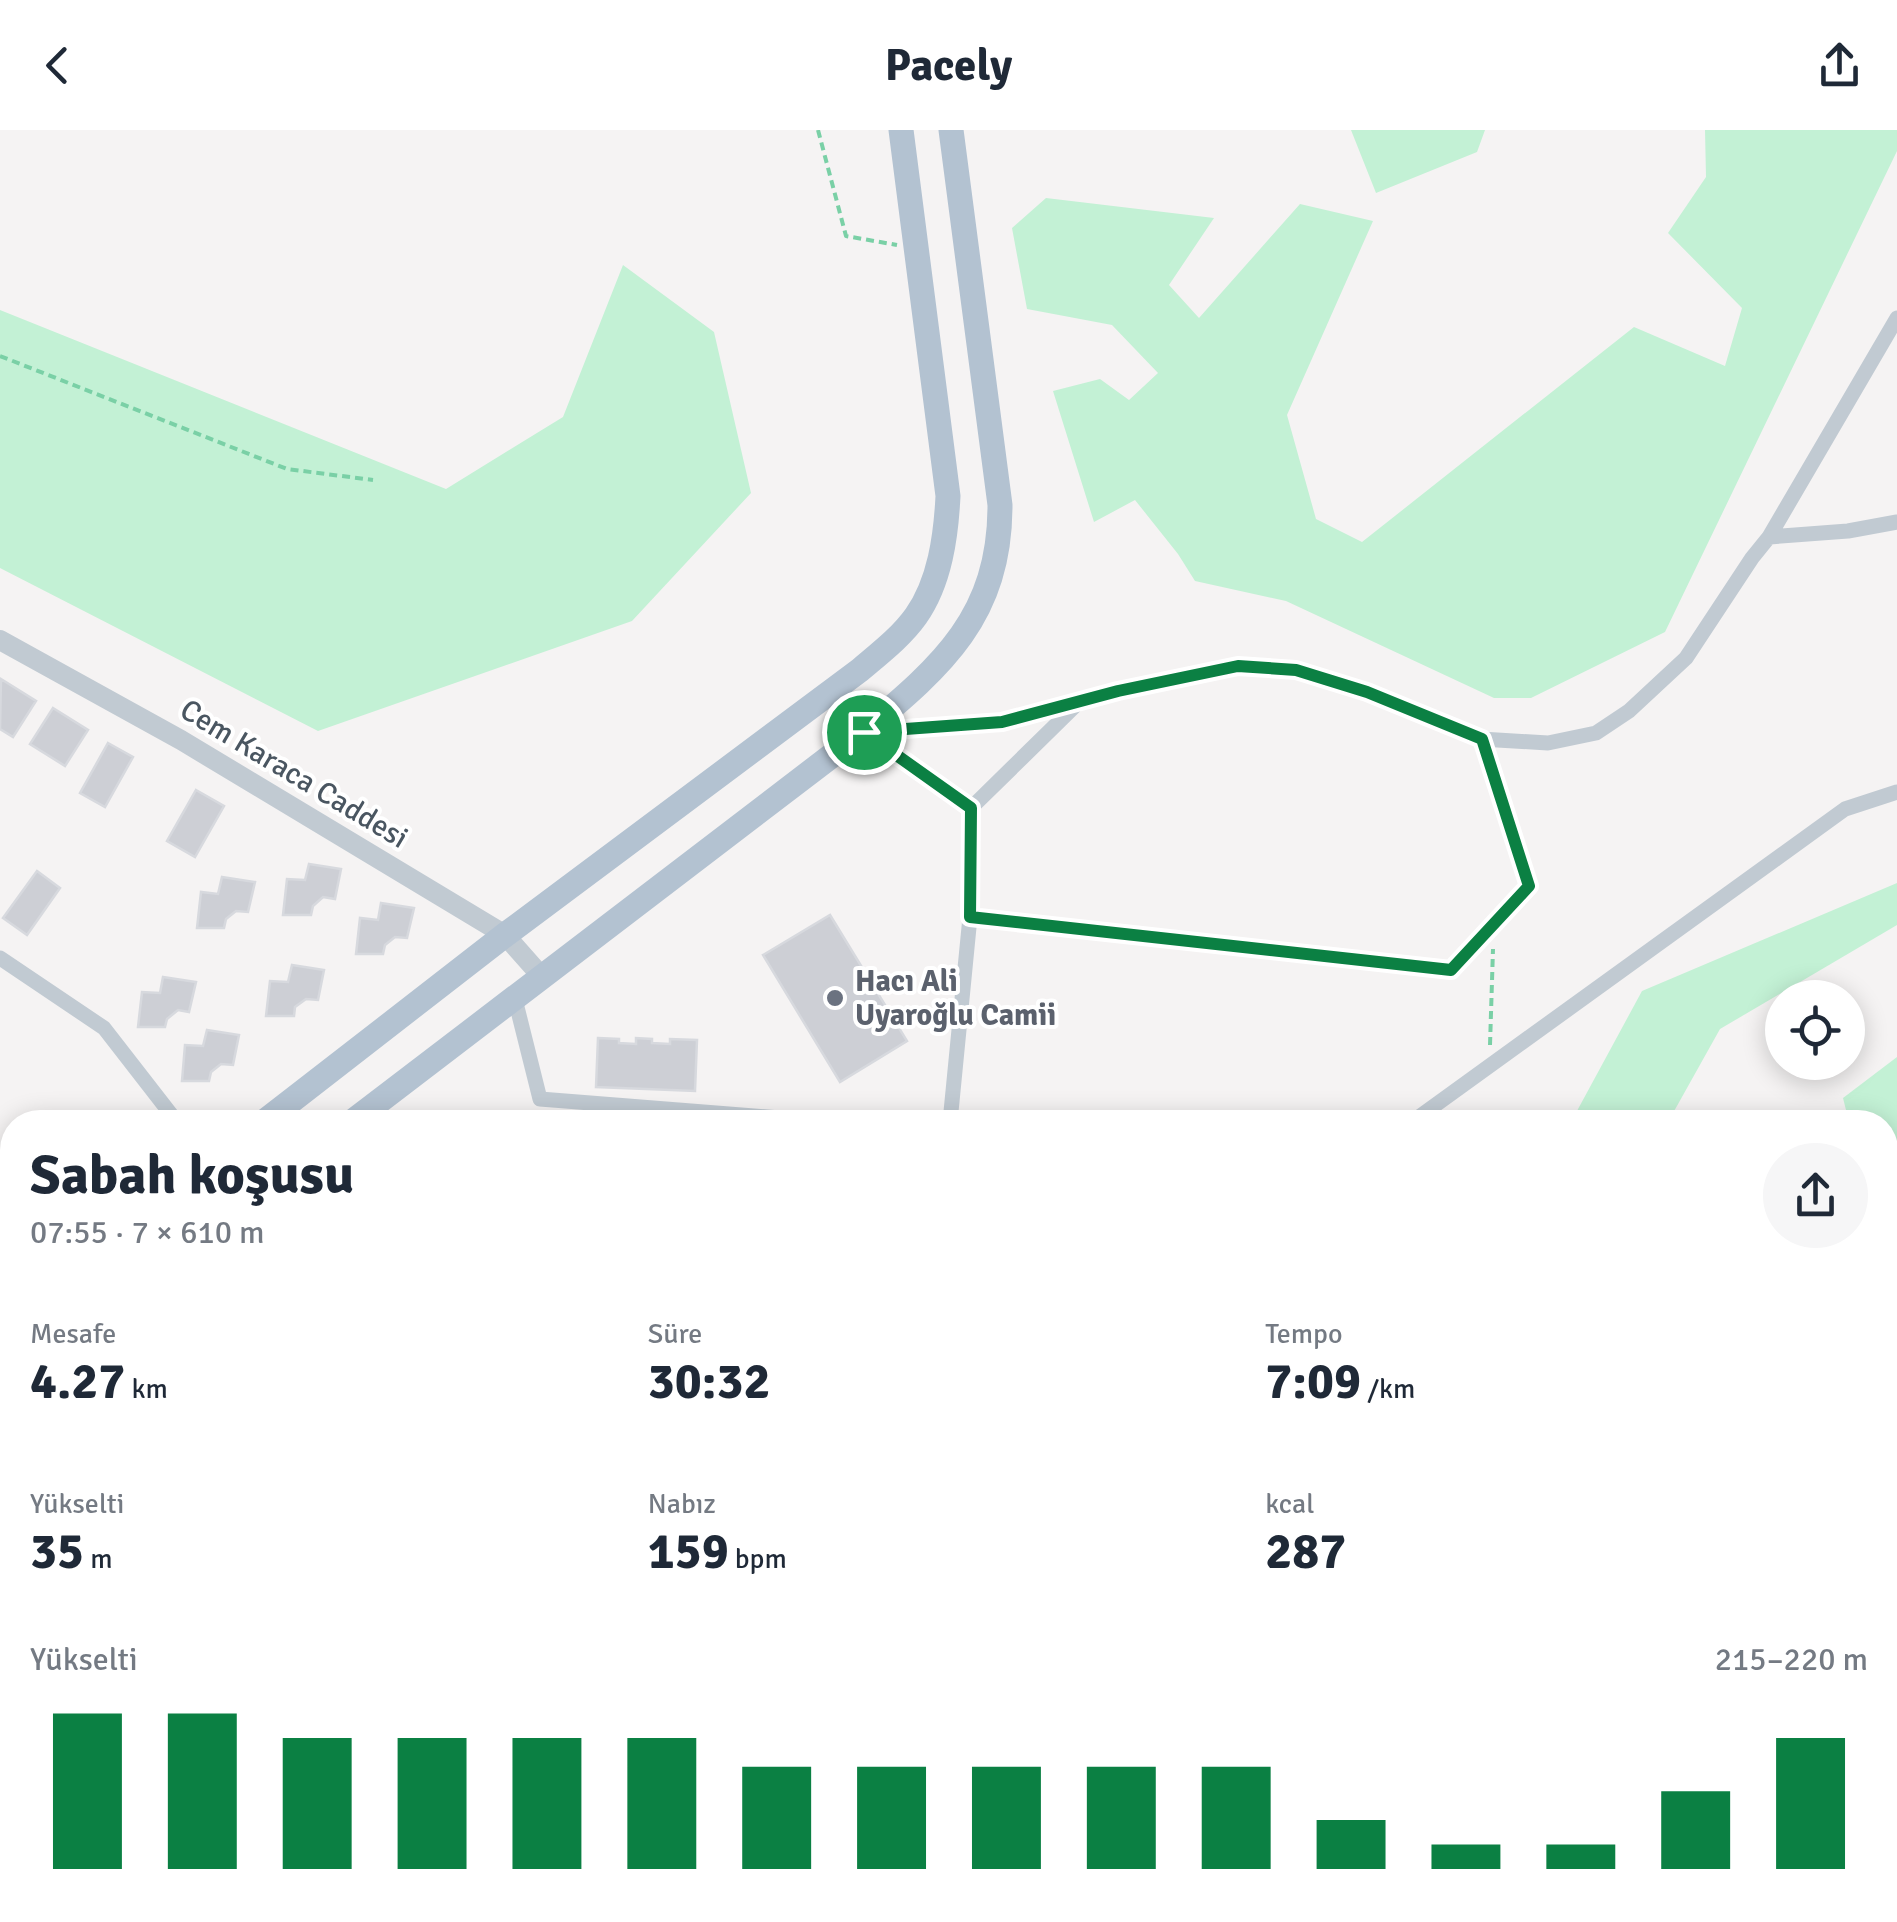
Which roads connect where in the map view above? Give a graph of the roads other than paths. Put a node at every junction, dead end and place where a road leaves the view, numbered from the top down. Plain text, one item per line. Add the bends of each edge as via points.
1 (901, 130) edge
2 (951, 130) edge
3 (1897, 318) edge
4 (1897, 522) edge
5 (1769, 537) junction
6 (0, 640) edge
7 (1079, 702) junction
8 (864, 732) junction
9 (1482, 739) junction
10 (1897, 792) edge
11 (971, 808) junction
12 (970, 917) junction
13 (505, 935) junction
14 (0, 958) edge
15 (542, 978) junction
16 (515, 999) junction
17 (169, 1110) edge
18 (279, 1110) edge
19 (368, 1110) edge
20 (680, 1110) edge
21 (951, 1110) edge
22 (1429, 1110) edge

1 - 13 main road via 948,496 934,579 918,614 860,670
2 - 8 main road via 1000,537 967,629 920,684
3 - 5 street
4 - 5 street
5 - 9 street via 1686,658 1629,711 1596,733 1548,743
6 - 13 street, Cem Karaca Caddesi
7 - 8 street via 1002,722
7 - 9 street via 1238,666 1296,670
7 - 11 street
8 - 11 street
8 - 15 main road
9 - 12 street via 1529,886 1451,970
10 - 22 street via 1844,810
11 - 12 street
12 - 21 street
13 - 15 street, Cem Karaca Caddesi
13 - 18 main road
14 - 17 street via 104,1028
15 - 16 main road
16 - 19 main road
16 - 20 street via 540,1099

